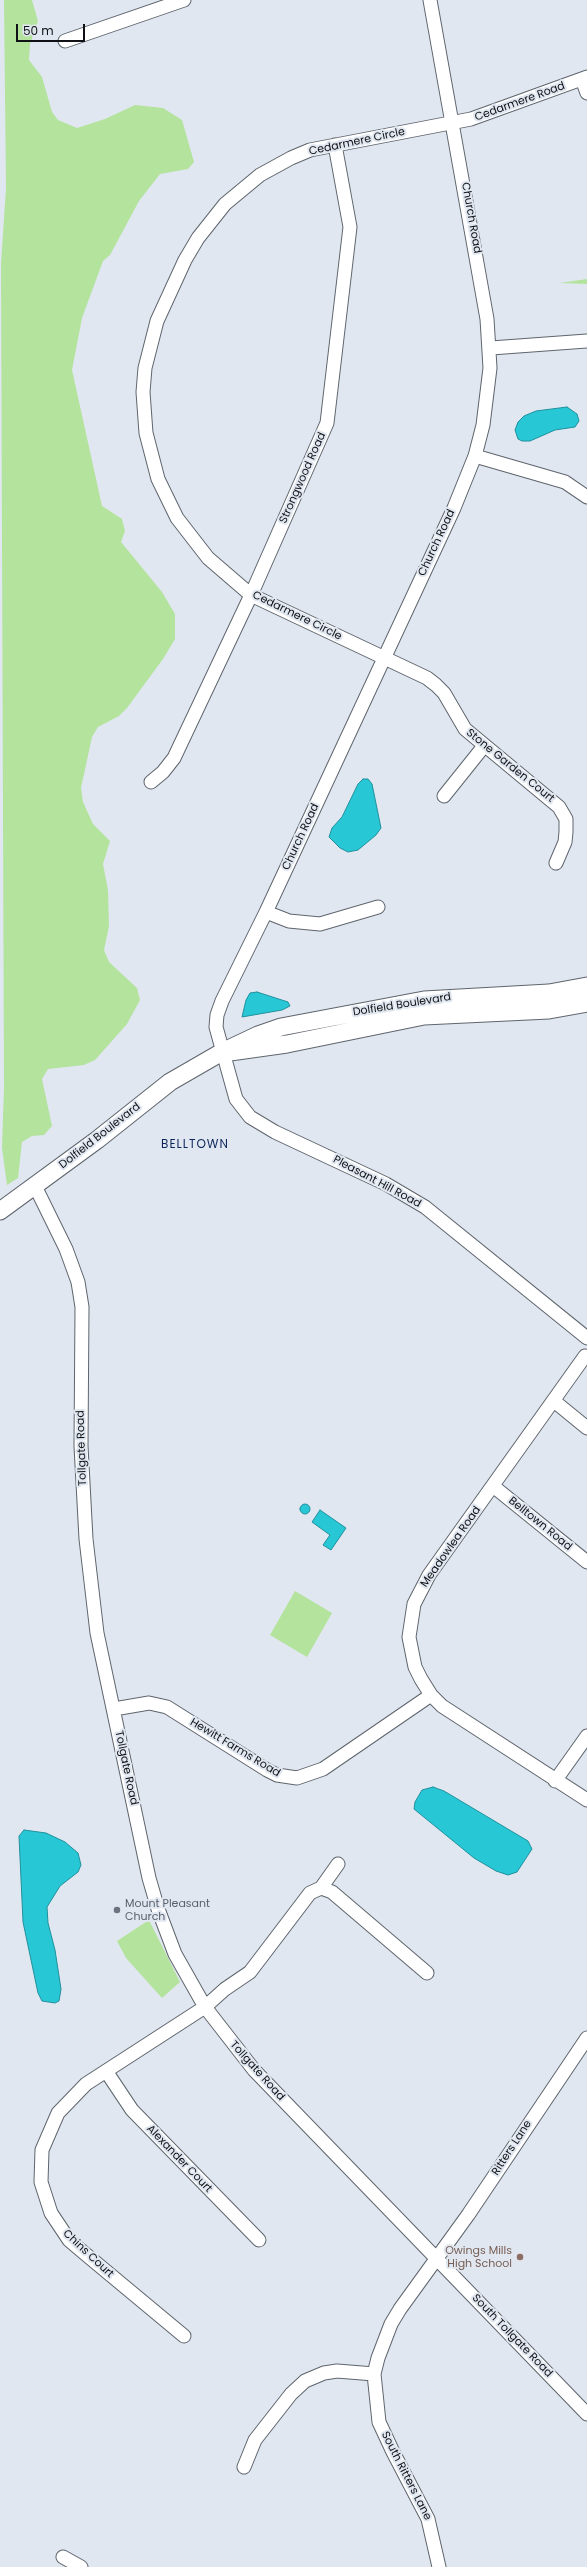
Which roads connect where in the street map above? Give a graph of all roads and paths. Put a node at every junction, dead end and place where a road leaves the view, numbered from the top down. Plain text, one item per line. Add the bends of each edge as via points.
1 (184, 0) edge
2 (430, 0) edge
3 (65, 41) dead end
4 (585, 78) edge
5 (587, 93) edge
6 (451, 123) junction
7 (335, 145) junction
8 (587, 341) edge
9 (491, 348) junction
10 (475, 456) junction
11 (587, 497) edge
12 (251, 595) junction
13 (384, 657) junction
14 (484, 746) junction
15 (151, 782) dead end
16 (444, 796) dead end
17 (556, 863) dead end
18 (378, 907) dead end
19 (266, 912) junction
20 (587, 986) edge
21 (587, 1003) edge
22 (222, 1052) junction
23 (35, 1186) junction
24 (4, 1208) edge
25 (587, 1338) edge
26 (585, 1356) dead end
27 (554, 1401) junction
28 (587, 1428) edge
29 (493, 1486) junction
30 (587, 1562) edge
31 (431, 1695) junction
32 (114, 1708) junction
33 (587, 1736) edge
34 (556, 1781) junction
35 (587, 1800) edge
36 (338, 1864) dead end
37 (321, 1888) junction
38 (427, 1973) dead end
39 (205, 2007) junction
40 (587, 2038) edge
41 (106, 2071) junction
42 (259, 2240) dead end
43 (437, 2258) junction
44 (184, 2336) dead end
45 (374, 2374) junction
46 (587, 2414) edge
47 (244, 2467) dead end
48 (63, 2557) dead end
49 (81, 2567) edge
50 (439, 2567) edge

1 - 3 street
2 - 6 street, Church Road
4 - 5 street
4 - 6 street, Cedarmere Road via 471,119
6 - 7 street, Cedarmere Circle
6 - 9 street, Church Road via 477,252
7 - 12 street, Strongwood Road via 350,227 328,416 321,439
7 - 12 street, Cedarmere Circle via 310,150 276,165 225,204 198,238 169,294 157,321 145,368 143,392 146,433 150,457 166,498 177,518 208,558
8 - 9 street
9 - 10 street, Church Road via 488,393
10 - 11 street via 565,482
10 - 13 street, Church Road via 454,508
12 - 13 street, Cedarmere Circle
12 - 15 street, Strongwood Road via 174,758
13 - 14 street, Stone Garden Court via 436,685 444,693 465,729
13 - 19 street, Church Road
14 - 16 street
14 - 17 street, Stone Garden Court via 560,807 566,819 566,832 565,842
18 - 19 street via 320,924 289,921
19 - 22 street, Church Road via 217,1015 217,1032
20 - 22 main road, Dolfield Boulevard via 549,993 455,997 388,1006 281,1027 258,1034
21 - 22 main road, Dolfield Boulevard via 549,1010 424,1016 243,1052
22 - 23 main road, Dolfield Boulevard via 170,1082
22 - 25 street, Pleasant Hill Road via 236,1099 250,1117 275,1132 386,1184 425,1207
23 - 24 main road, Dolfield Boulevard
23 - 32 street, Tollgate Road via 68,1255 79,1288 82,1307 81,1446 86,1539 98,1633
26 - 27 street, Meadowlea Road
27 - 28 street
27 - 29 street, Meadowlea Road
29 - 30 street, Belltown Road
29 - 31 street, Meadowlea Road via 429,1575 414,1604 409,1638 411,1652 415,1667
31 - 32 street, Hewitt Farms Road via 323,1769 297,1778 277,1775 267,1770 168,1707 149,1703
31 - 34 street, Meadowlea Road via 456,1716
32 - 39 street, Tollgate Road via 158,1909 175,1954
33 - 34 street
34 - 35 street, Meadowlea Road
36 - 37 street, Chins Court
37 - 38 street via 332,1892
37 - 39 street, Chins Court via 310,1893 250,1972 224,1989
39 - 41 street, Chins Court
39 - 43 street, Tollgate Road via 254,2070
40 - 43 street, Ritters Lane
41 - 42 street, Alexander Court via 137,2115
41 - 44 street, Chins Court via 75,2094 51,2124 42,2150 41,2182 45,2199 59,2227 69,2240
43 - 45 street, South Ritters Lane via 391,2324
43 - 46 street, South Tollgate Road
45 - 47 street via 337,2372 319,2374 305,2381 291,2394 254,2440
45 - 50 street, South Ritters Lane via 379,2422 428,2519
48 - 49 street

